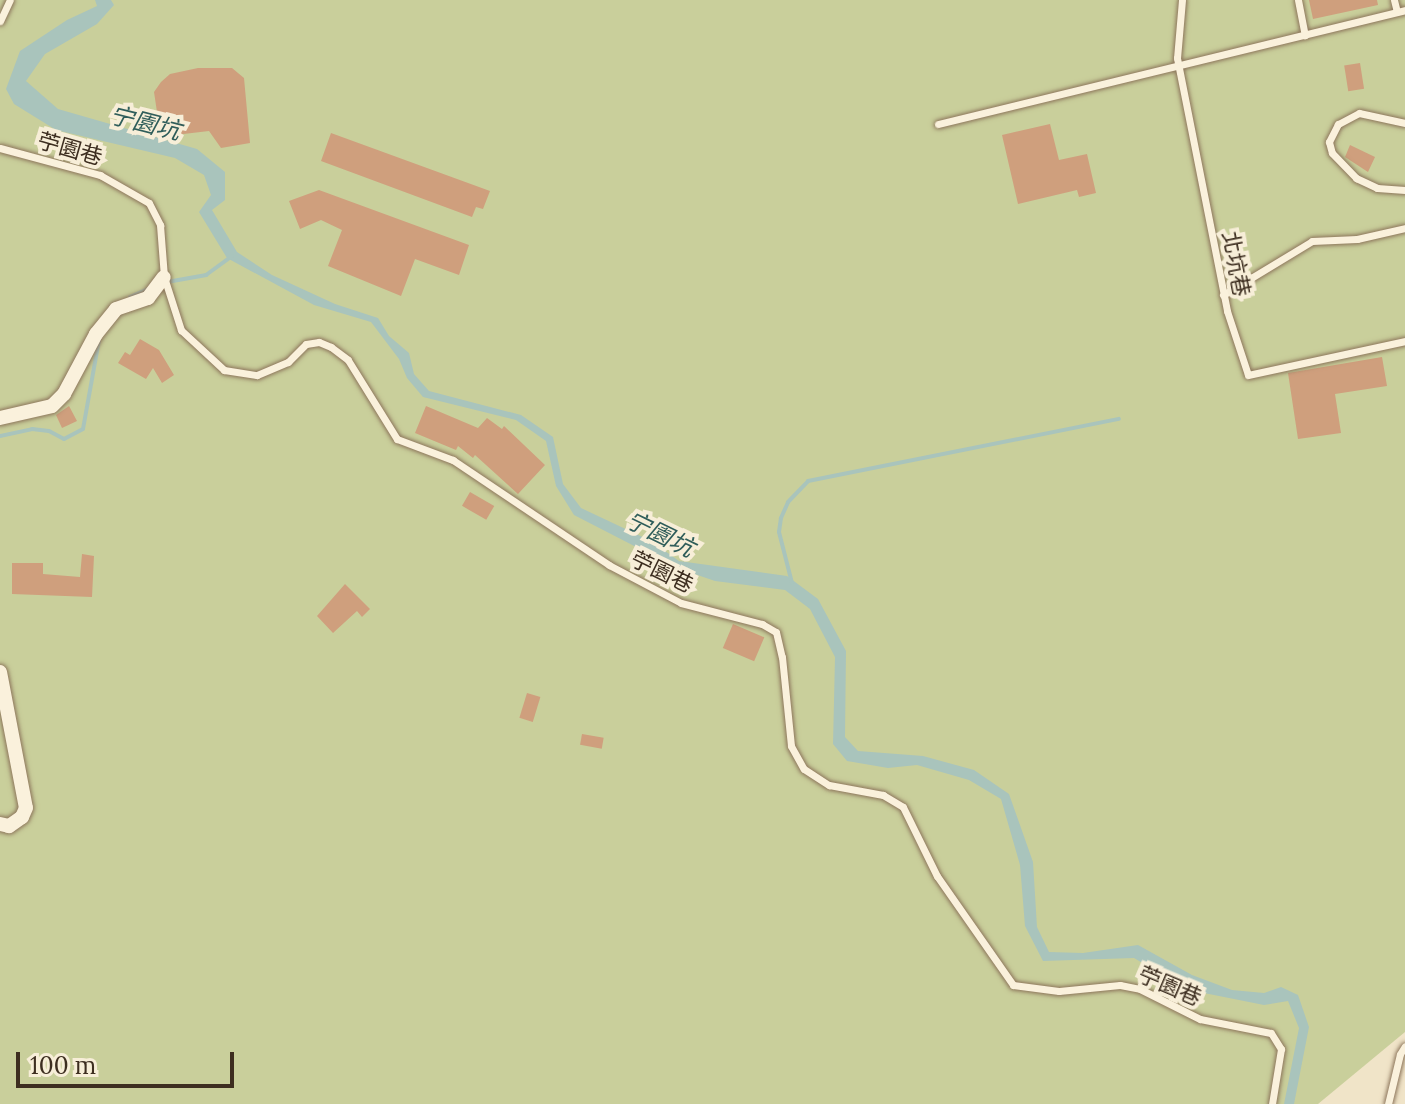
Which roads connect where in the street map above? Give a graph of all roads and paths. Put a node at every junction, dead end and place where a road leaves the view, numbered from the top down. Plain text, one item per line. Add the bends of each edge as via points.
1 (1182, 0) edge
2 (1298, 0) edge
3 (1394, 0) edge
4 (10, 1) edge
5 (1401, 11) edge
6 (0, 21) edge
7 (1305, 35) junction
8 (1179, 68) junction
9 (1405, 123) edge
10 (938, 124) dead end
11 (0, 148) edge
12 (1405, 190) edge
13 (1405, 228) edge
14 (164, 277) junction
15 (1223, 295) junction
16 (1405, 341) edge
17 (0, 418) edge
18 (0, 672) edge
19 (0, 824) edge
20 (1405, 1046) edge
21 (1272, 1104) edge
22 (1388, 1104) edge

1 - 8 lane, 北坑巷
2 - 7 lane
3 - 5 lane
4 - 6 lane
5 - 7 lane
7 - 8 lane
8 - 10 lane
8 - 15 lane, 北坑巷
9 - 12 lane via 1359,113 1338,124 1329,142 1332,153 1356,178 1377,188
11 - 14 lane, 苧園巷 via 100,175 149,203 160,225
13 - 15 lane via 1357,239 1312,241
14 - 17 street via 148,298 116,309 52,406
14 - 21 lane, 苧園巷 via 181,330 224,370 257,375 288,362 306,344 331,347 348,360 397,439 453,460 609,565 681,603 776,632 791,746 804,769 829,785 883,795 903,807 937,876 1013,985 1059,991 1120,985 1140,989 1200,1019 1271,1033 1281,1049
15 - 16 lane, 北坑巷 via 1248,375
18 - 19 street via 26,808 9,826
20 - 22 lane

